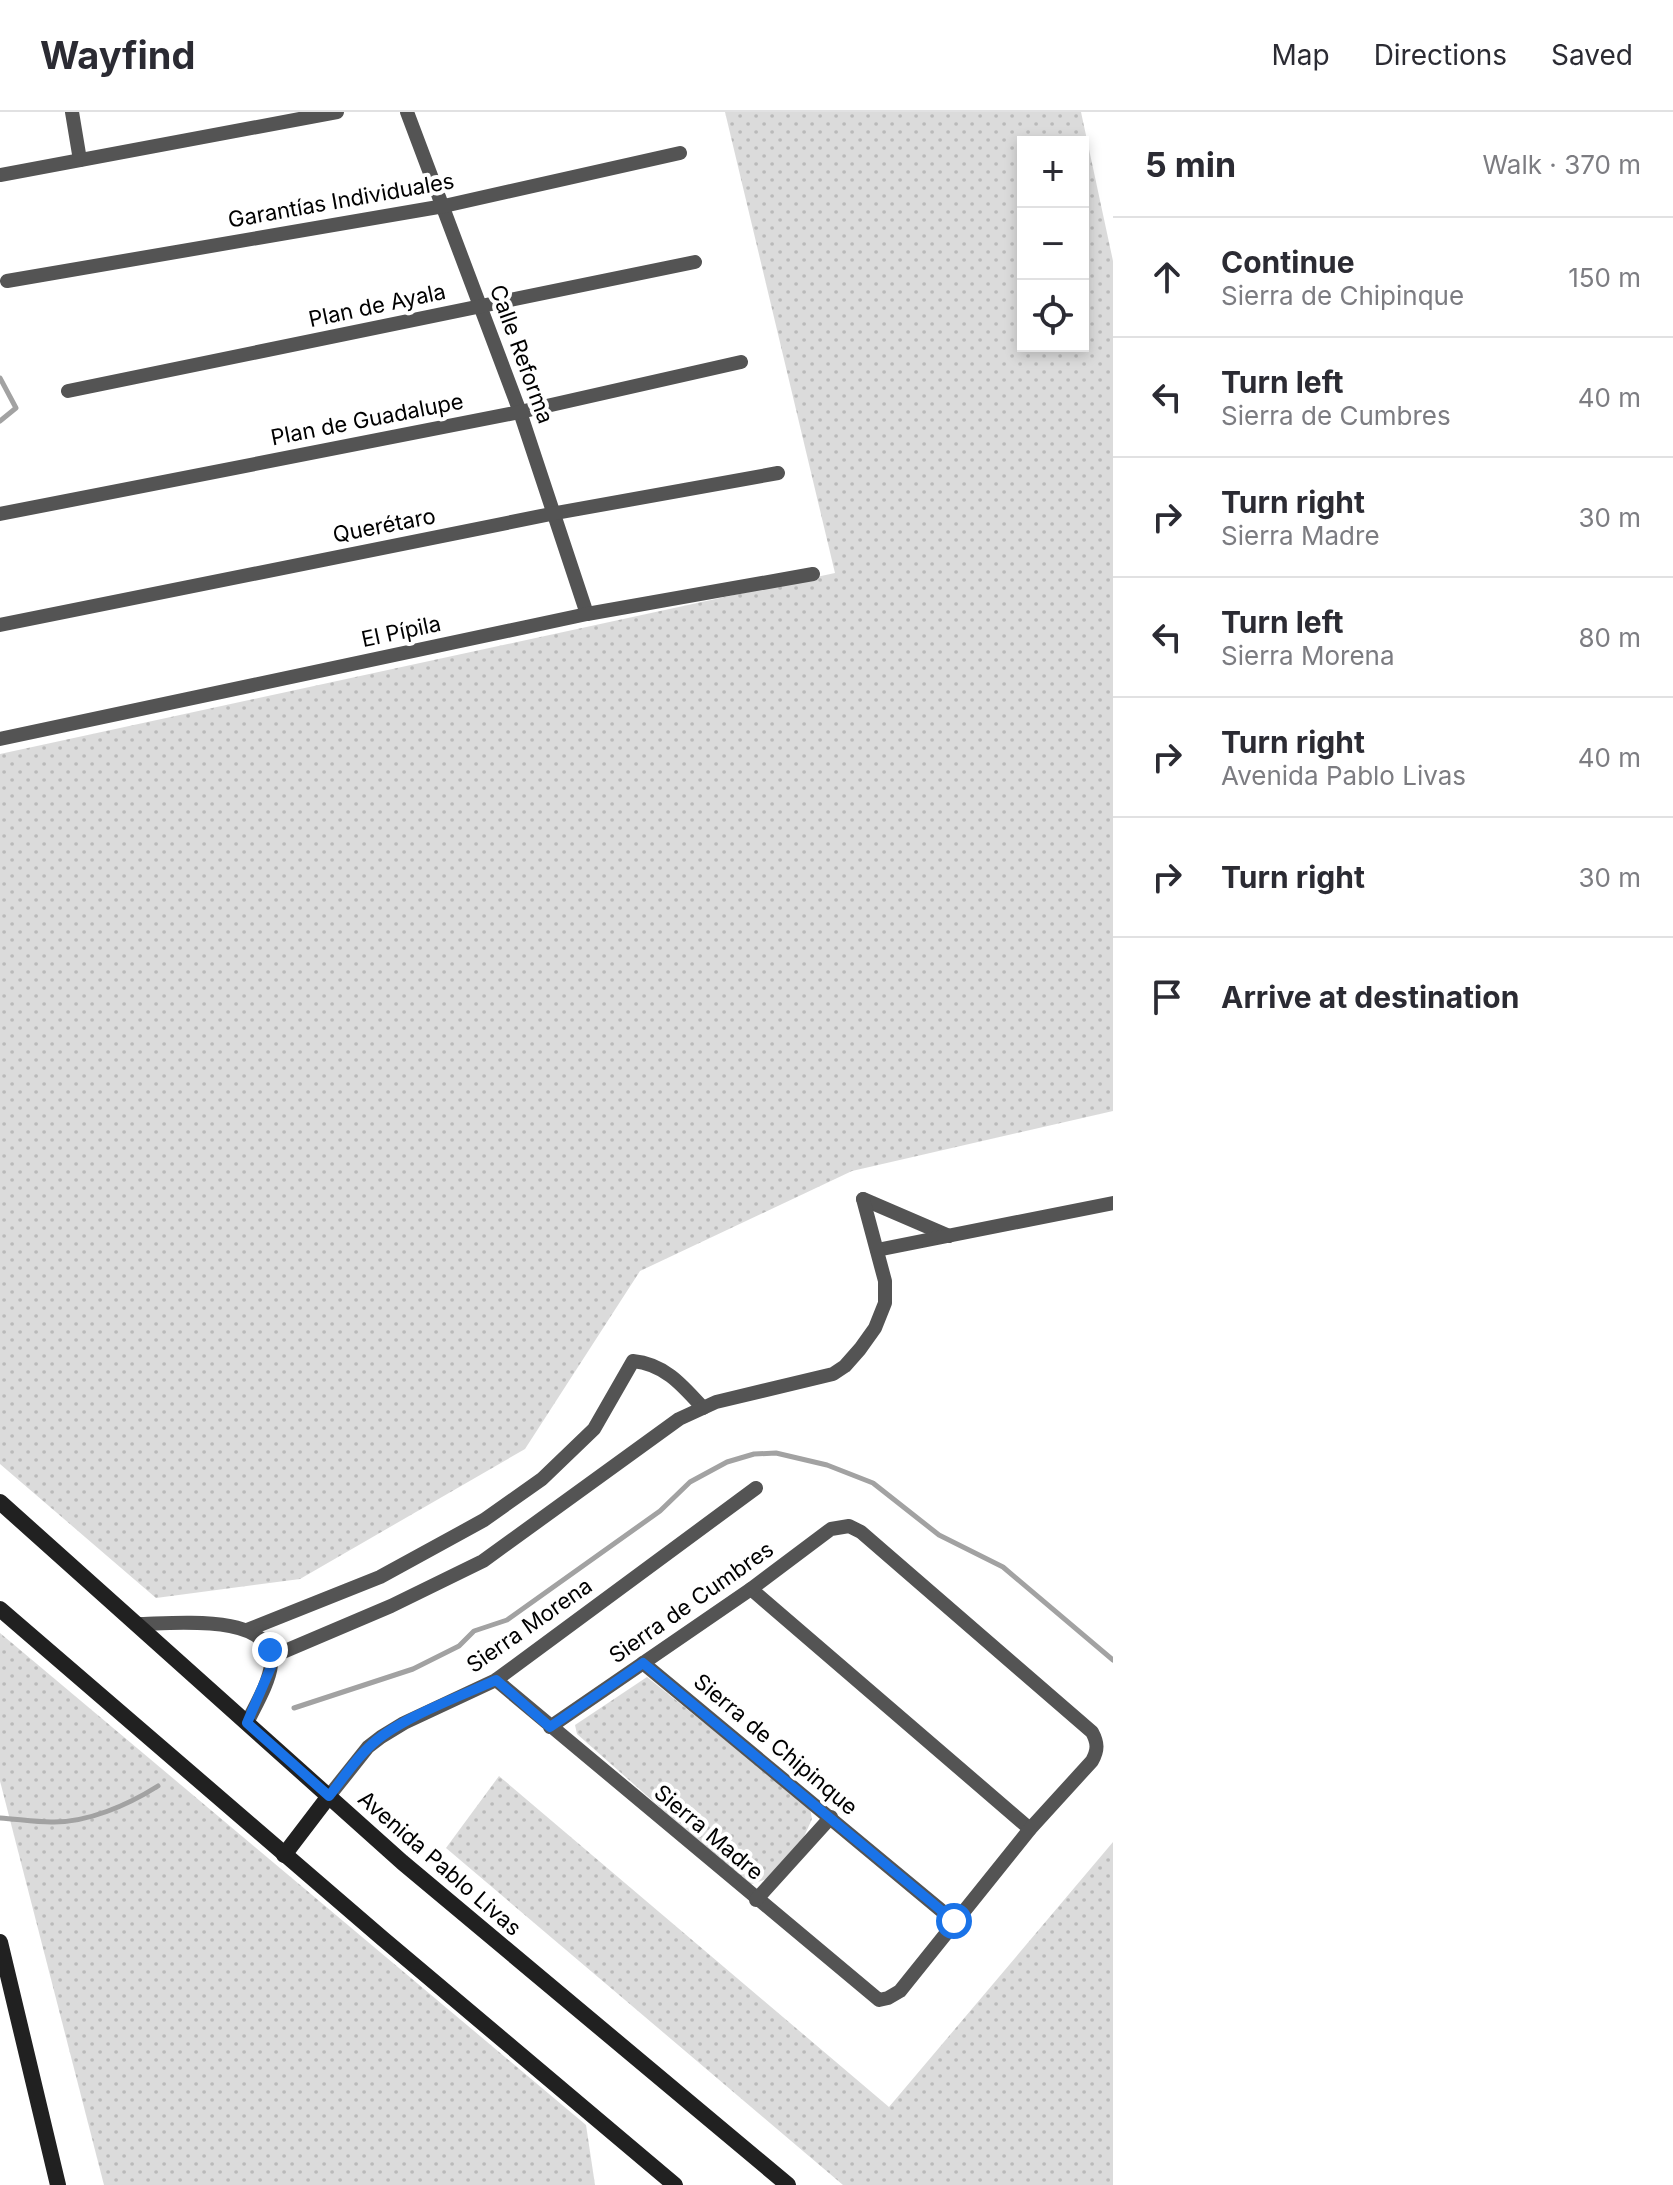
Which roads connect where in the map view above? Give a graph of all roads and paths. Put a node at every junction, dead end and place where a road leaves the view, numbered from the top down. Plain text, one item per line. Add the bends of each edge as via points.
1 (72, 112) edge
2 (337, 112) edge
3 (407, 112) edge
4 (680, 153) dead end
5 (80, 160) junction
6 (0, 175) edge
7 (444, 206) junction
8 (695, 262) dead end
9 (7, 281) dead end
10 (482, 305) junction
11 (741, 362) dead end
12 (68, 391) dead end
13 (520, 412) junction
14 (778, 473) dead end
15 (556, 513) junction
16 (0, 514) edge
17 (813, 574) dead end
18 (587, 614) junction
19 (0, 625) edge
20 (0, 739) edge
21 (1113, 1203) edge
22 (949, 1236) junction
23 (877, 1250) junction
24 (703, 1408) junction
25 (756, 1488) dead end
26 (0, 1502) edge
27 (751, 1589) junction
28 (0, 1609) edge
29 (137, 1624) junction
30 (247, 1630) junction
31 (271, 1657) junction
32 (643, 1663) junction
33 (496, 1680) junction
34 (247, 1723) junction
35 (550, 1727) junction
36 (329, 1796) junction
37 (831, 1817) junction
38 (1030, 1829) junction
39 (284, 1855) junction
40 (756, 1900) junction
41 (954, 1921) junction
42 (0, 1942) edge
43 (58, 2185) edge
44 (675, 2185) edge
45 (788, 2185) edge

1 - 5 street
2 - 5 street
3 - 7 street, Calle Reforma
4 - 7 street, Garantías Individuales
5 - 6 street
7 - 9 street, Garantías Individuales
7 - 10 street, Calle Reforma
8 - 10 street, Plan de Ayala
10 - 12 street, Plan de Ayala
10 - 13 street, Calle Reforma
11 - 13 street, Plan de Guadalupe
13 - 15 street, Calle Reforma
13 - 16 street, Plan de Guadalupe
14 - 15 street, Querétaro
15 - 18 street, Calle Reforma
15 - 19 street, Querétaro
17 - 18 street, El Pípila
18 - 20 street, El Pípila
21 - 22 street
22 - 23 street
22 - 23 street via 863,1199
23 - 24 street via 885,1303 875,1328 845,1366 833,1374
24 - 30 street via 675,1378 649,1363 633,1361 594,1429 542,1479 484,1520 380,1577
24 - 31 street via 679,1419 483,1561
25 - 33 street, Sierra Morena
26 - 29 main road, Avenida Pablo Livas
27 - 32 street, Sierra de Cumbres
27 - 38 street
27 - 38 street, Sierra de Cumbres via 831,1529 849,1526 861,1532 1092,1732 1097,1742 1092,1761
28 - 39 main road
29 - 30 street via 235,1625
29 - 34 main road, Avenida Pablo Livas
30 - 31 street
31 - 34 street
32 - 35 street, Sierra de Cumbres
32 - 37 street, Sierra de Chipinque
33 - 35 street, Sierra Madre
33 - 36 street, Sierra Morena via 381,1737
34 - 36 main road, Avenida Pablo Livas
35 - 40 street, Sierra Madre
36 - 39 main road
36 - 45 main road, Avenida Pablo Livas
37 - 40 street
37 - 41 street, Sierra de Chipinque
38 - 41 street
39 - 44 main road
40 - 41 street, Sierra Madre via 879,2000 900,1991
42 - 43 main road

